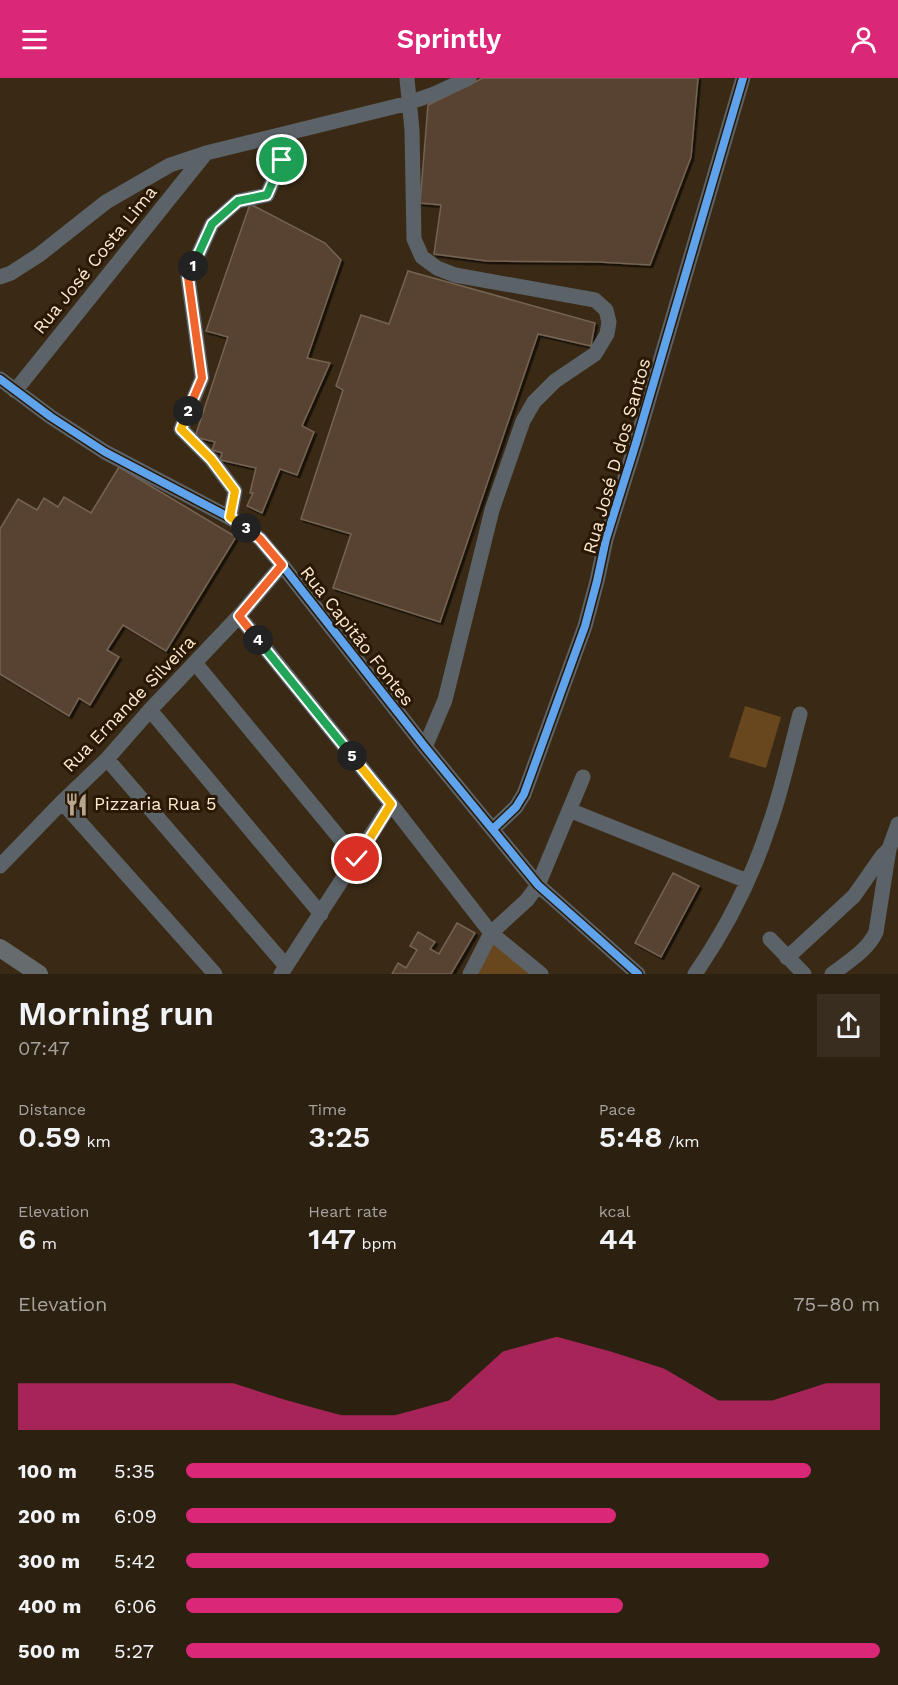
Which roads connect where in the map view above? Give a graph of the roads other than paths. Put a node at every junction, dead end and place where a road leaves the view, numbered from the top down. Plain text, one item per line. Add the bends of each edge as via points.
1 (469, 78) edge
2 (744, 78) edge
3 (407, 79) edge
4 (410, 102) junction
5 (284, 134) junction
6 (206, 153) junction
7 (0, 277) edge
8 (0, 379) edge
9 (15, 391) junction
10 (230, 517) junction
11 (282, 565) junction
12 (239, 616) junction
13 (196, 663) junction
14 (150, 710) junction
15 (800, 714) dead end
16 (426, 747) junction
17 (107, 759) junction
18 (583, 777) dead end
19 (62, 802) junction
20 (391, 804) junction
21 (569, 810) junction
22 (898, 824) edge
23 (493, 829) junction
24 (889, 849) junction
25 (357, 859) junction
26 (0, 866) edge
27 (747, 881) junction
28 (538, 885) junction
29 (321, 914) junction
30 (491, 933) junction
31 (770, 939) dead end
32 (0, 948) edge
33 (787, 958) junction
34 (284, 970) edge
35 (39, 974) edge
36 (215, 974) edge
37 (470, 974) edge
38 (541, 974) edge
39 (638, 974) edge
40 (695, 974) edge
41 (804, 974) edge
42 (832, 974) edge

1 - 4 street
2 - 23 street, Rua José D dos Santos via 606,539 585,626 524,794
3 - 4 street
4 - 5 street
4 - 16 street via 414,239 422,257 455,275 595,300 606,310 609,322 595,354 555,381 534,402 523,421 492,510 445,700
5 - 6 street
5 - 10 street via 282,160 267,195 238,201 212,224 188,277 202,378 181,429 235,491
6 - 7 street via 170,165 140,181 21,267
6 - 9 street, Rua José Costa Lima
8 - 9 street, Rua Capitão Fontes
9 - 10 street, Rua Capitão Fontes via 105,452
10 - 11 street, Rua Capitão Fontes via 260,539
11 - 12 street, Rua Ernande Silveira
11 - 16 street, Rua Capitão Fontes
12 - 13 street, Rua Ernande Silveira
12 - 20 street
13 - 14 street, Rua Ernande Silveira
13 - 25 street
14 - 17 street, Rua Ernande Silveira
14 - 29 street
15 - 27 street via 770,823
16 - 23 street, Rua Capitão Fontes
17 - 19 street, Rua Ernande Silveira
17 - 34 street
18 - 21 street
19 - 26 street, Rua Ernande Silveira
19 - 36 street
20 - 25 street
20 - 30 street
21 - 27 street
21 - 28 street
22 - 24 street
23 - 28 street, Rua Capitão Fontes
24 - 33 street via 854,896
24 - 42 street via 883,899 872,941
25 - 29 street
27 - 40 street
28 - 30 street
28 - 39 street, Rua Capitão Fontes
29 - 34 street
30 - 37 street
30 - 38 street
31 - 33 street
32 - 35 main road
33 - 41 street

